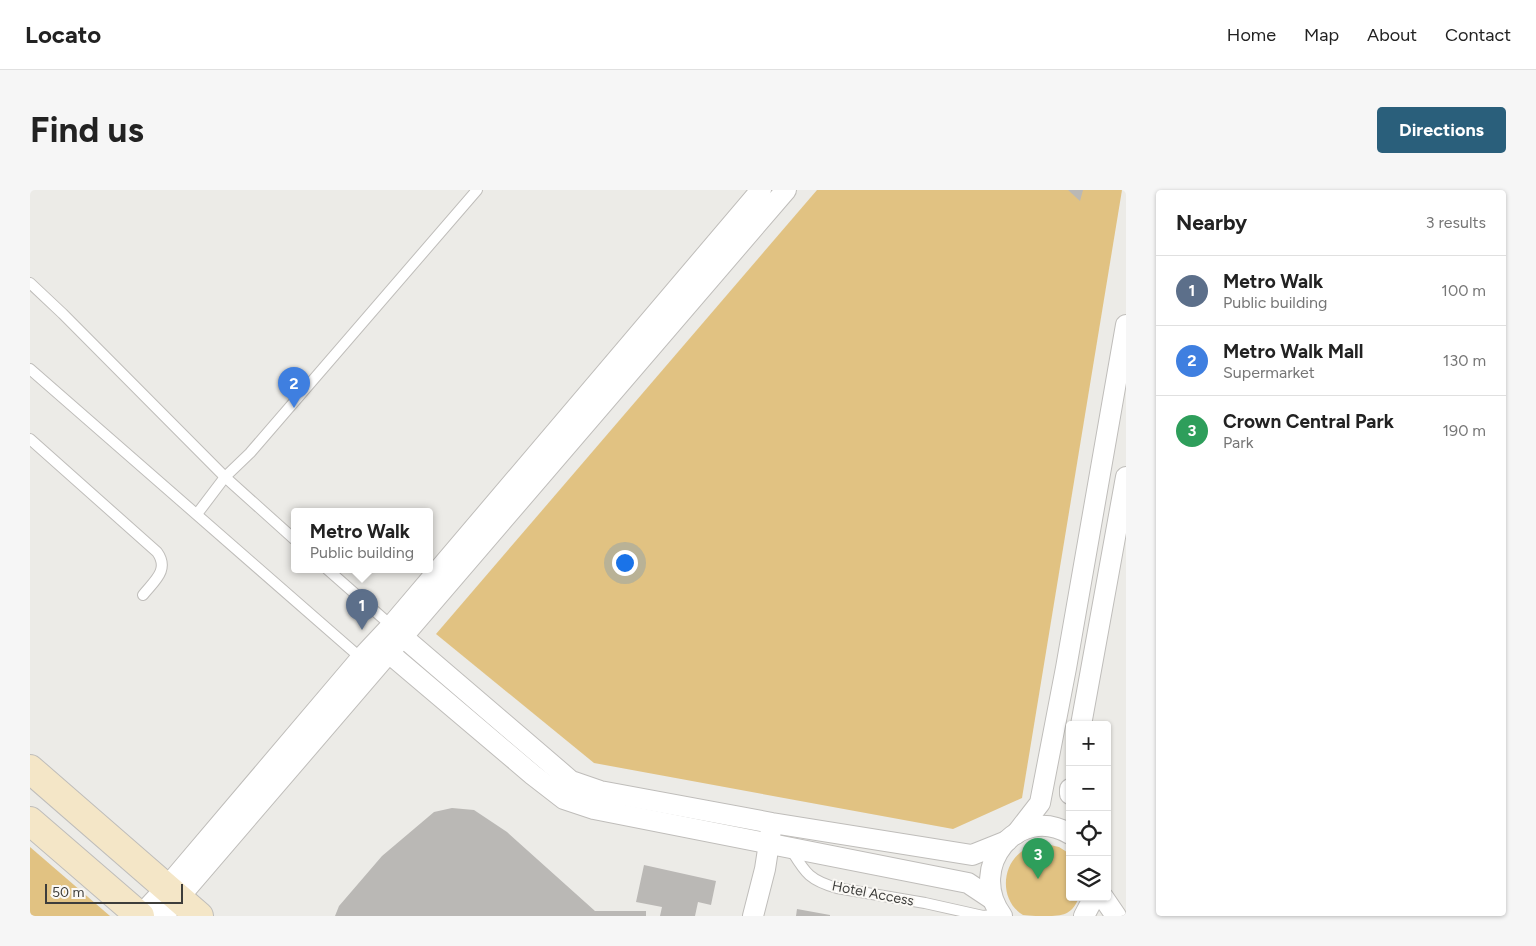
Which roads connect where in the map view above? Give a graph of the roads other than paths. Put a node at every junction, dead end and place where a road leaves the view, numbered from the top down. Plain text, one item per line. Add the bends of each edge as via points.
1 (478, 190) edge
2 (761, 190) edge
3 (783, 191) edge
4 (30, 283) edge
5 (1126, 325) edge
6 (30, 369) edge
7 (30, 439) edge
8 (225, 477) junction
9 (1126, 477) edge
10 (197, 514) junction
11 (291, 537) edge
12 (332, 573) edge
13 (143, 595) dead end
14 (397, 631) junction
15 (389, 653) junction
16 (368, 664) junction
17 (1082, 721) edge
18 (30, 769) edge
19 (30, 821) edge
20 (772, 823) junction
21 (1066, 832) edge
22 (1011, 838) junction
23 (770, 844) junction
24 (790, 848) junction
25 (1092, 901) edge
26 (1105, 901) edge
27 (177, 905) edge
28 (998, 910) edge
29 (140, 916) edge
30 (753, 916) edge
31 (1084, 916) edge
32 (1116, 916) edge

1 - 8 lane via 250,453
2 - 14 street
3 - 14 street
4 - 8 lane
5 - 22 street via 1040,803
6 - 10 lane
7 - 13 lane via 162,559 159,574
8 - 10 lane
8 - 11 lane
9 - 17 street
10 - 16 lane
12 - 14 lane
14 - 15 street
14 - 16 street
14 - 20 street via 571,781 600,791
15 - 16 street
15 - 23 street via 564,799 594,809
16 - 27 street
18 - 27 street
19 - 29 street
20 - 22 street via 972,856
20 - 23 street
21 - 22 street via 1046,827 1026,829
22 - 28 street via 999,850 990,875
23 - 24 street
23 - 30 street
24 - 28 street via 968,883
24 - 28 lane, Hotel Access via 808,875 837,888 983,916
25 - 31 street
26 - 32 street
27 - 29 street

